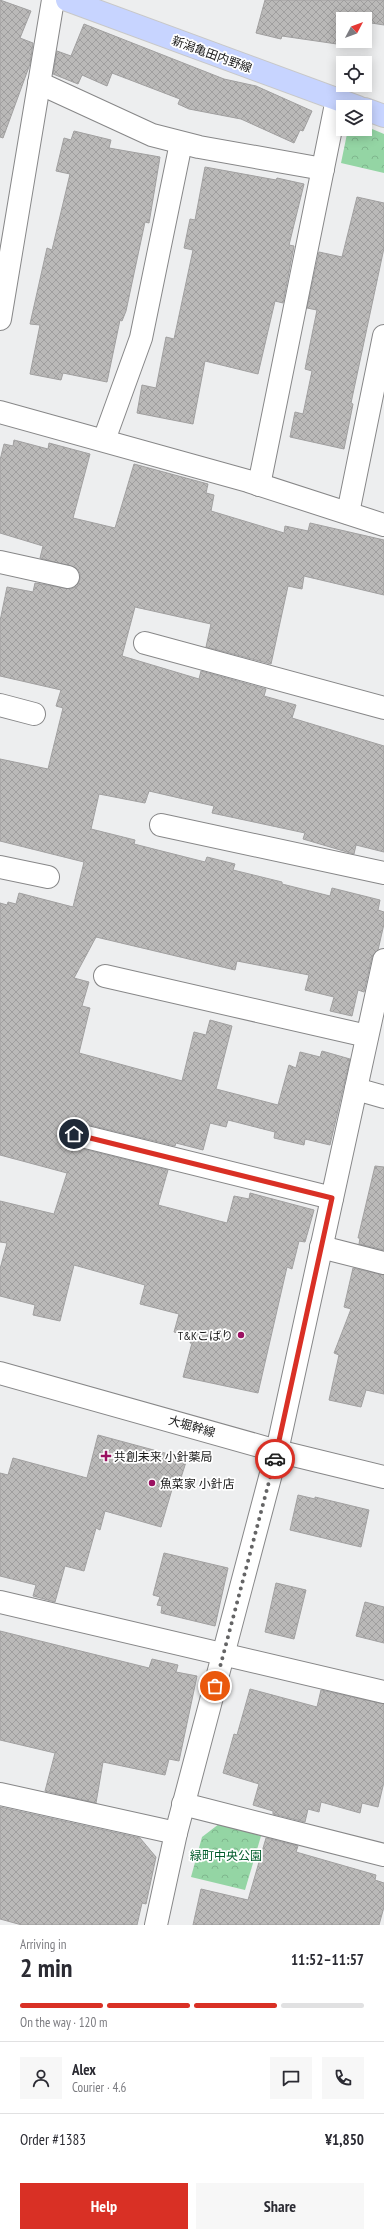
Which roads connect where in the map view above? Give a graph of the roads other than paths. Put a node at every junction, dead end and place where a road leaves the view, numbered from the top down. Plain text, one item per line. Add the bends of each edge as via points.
1 (53, 0) edge
2 (66, 0) edge
3 (39, 83) junction
4 (337, 99) joint
5 (372, 112) edge
6 (384, 116) edge
7 (181, 143) junction
8 (323, 169) junction
9 (0, 319) edge
10 (384, 336) edge
11 (0, 412) edge
12 (104, 440) junction
13 (260, 484) junction
14 (348, 513) junction
15 (384, 525) edge
16 (0, 562) edge
17 (68, 577) dead end
18 (145, 643) dead end
19 (0, 705) edge
20 (384, 708) edge
21 (34, 714) dead end
22 (161, 825) dead end
23 (0, 867) edge
24 (384, 873) edge
25 (48, 878) dead end
26 (384, 960) edge
27 (105, 976) dead end
28 (367, 1036) junction
29 (356, 1089) junction
30 (384, 1097) edge
31 (74, 1134) dead end
32 (332, 1198) junction
33 (321, 1247) junction
34 (384, 1263) edge
35 (0, 1373) edge
36 (277, 1451) junction
37 (384, 1477) edge
38 (0, 1602) edge
39 (222, 1656) junction
40 (384, 1692) edge
41 (0, 1794) edge
42 (183, 1804) junction
43 (176, 1833) junction
44 (384, 1855) edge
45 (156, 1925) edge

1 - 3 street
2 - 4 main road, 新潟亀田内野線
3 - 7 street via 152,135
3 - 9 street
4 - 8 street
5 - 6 main road
7 - 8 street
7 - 12 street via 141,338
8 - 13 street
10 - 14 street
11 - 12 street
12 - 13 street
13 - 14 street
14 - 15 street
16 - 17 street
18 - 20 street
19 - 21 street
22 - 24 street
23 - 25 street
26 - 28 street
27 - 28 street
28 - 29 street
29 - 30 street
29 - 32 street
31 - 32 street
32 - 33 street
33 - 34 street
33 - 36 street
35 - 36 street, 大堀幹線
36 - 37 street, 大堀幹線
36 - 39 street
38 - 39 street
39 - 40 street
39 - 42 street
41 - 43 street
42 - 43 street
42 - 44 street
43 - 45 street

